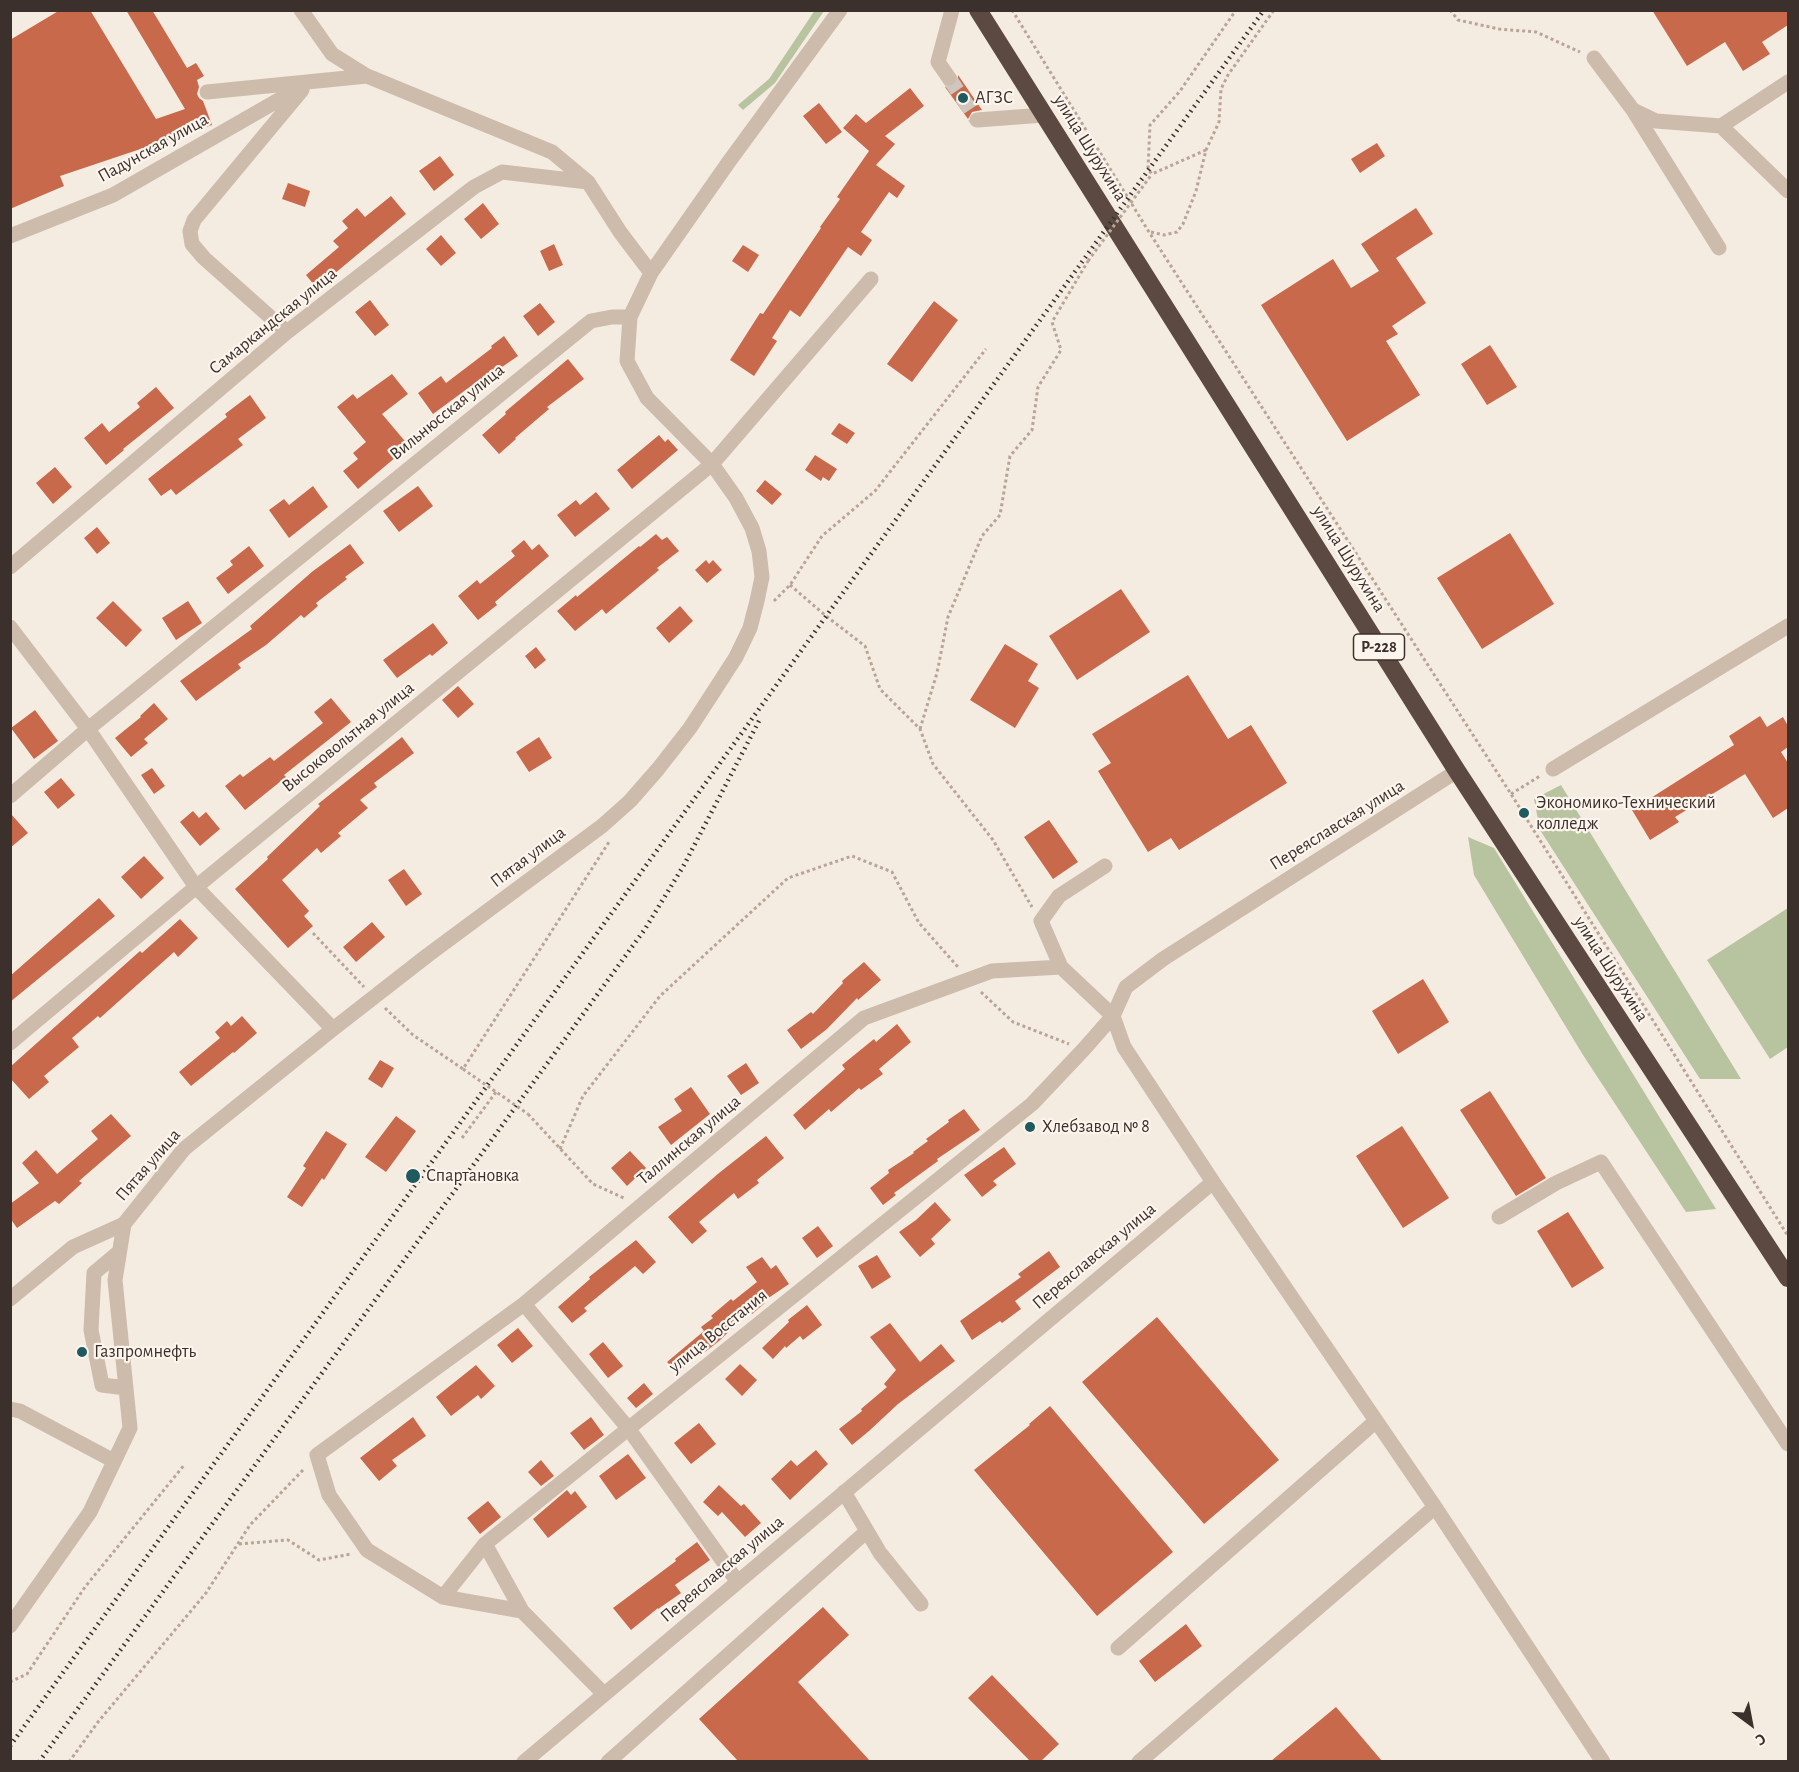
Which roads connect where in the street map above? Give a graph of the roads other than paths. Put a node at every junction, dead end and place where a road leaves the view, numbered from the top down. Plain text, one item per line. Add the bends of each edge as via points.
1 (301, 10) edge
2 (840, 10) edge
3 (952, 10) edge
4 (978, 10) edge
5 (1594, 58) road end
6 (367, 76) junction
7 (949, 78) tunnel mouth
8 (1788, 82) edge
9 (309, 83) junction
10 (207, 92) dead end
11 (1633, 110) junction
12 (1044, 115) junction
13 (977, 120) dead end
14 (1721, 126) junction
15 (588, 182) junction
16 (1788, 191) edge
17 (10, 236) edge
18 (1719, 248) dead end
19 (651, 273) junction
20 (871, 279) dead end
21 (630, 317) junction
22 (287, 332) junction
23 (712, 464) junction
24 (10, 567) edge
25 (1788, 626) edge
26 (10, 627) edge
27 (88, 729) junction
28 (1553, 769) road end
29 (1457, 771) junction
30 (10, 796) edge
31 (1105, 866) dead end
32 (196, 887) junction
33 (1061, 967) junction
34 (1113, 1016) junction
35 (333, 1029) junction
36 (10, 1043) edge
37 (1213, 1182) junction
38 (1499, 1217) dead end
39 (124, 1224) junction
40 (119, 1252) junction
41 (1788, 1278) edge
42 (10, 1299) edge
43 (524, 1304) junction
44 (126, 1388) junction
45 (10, 1409) edge
46 (1376, 1421) junction
47 (628, 1428) junction
48 (1788, 1444) edge
49 (114, 1461) junction
50 (844, 1492) junction
51 (1435, 1507) junction
52 (867, 1531) junction
53 (485, 1544) junction
54 (737, 1581) junction
55 (444, 1597) junction
56 (921, 1604) dead end
57 (522, 1611) junction
58 (10, 1626) edge
59 (1118, 1648) dead end
60 (604, 1694) junction
61 (524, 1761) edge
62 (608, 1761) edge
63 (1139, 1761) edge
64 (1603, 1761) edge

1 - 6 street via 332,54
2 - 19 street
3 - 7 street via 938,62
4 - 12 highway, улица Шурухина / Р-228
5 - 11 street
6 - 9 street
6 - 15 street via 552,152
8 - 14 street
9 - 10 street
9 - 17 street, Падунская улица via 113,195
9 - 22 street via 194,220 190,231 192,244 204,258
11 - 14 street via 1656,121
11 - 18 street
12 - 13 street
12 - 29 highway, улица Шурухина / Р-228
14 - 16 street
15 - 19 street
15 - 22 street, Самаркандская улица via 502,172 474,187
19 - 21 street
20 - 23 street, Высоковольтная улица
21 - 23 street, Пятая улица via 627,361 647,398
21 - 27 street, Вильнюсская улица via 591,321
22 - 24 street, Самаркандская улица
23 - 32 street, Высоковольтная улица
23 - 35 street, Пятая улица via 752,528 762,577 750,628 717,688 658,769 602,826
25 - 28 street
26 - 27 street
27 - 30 street, Вильнюсская улица
27 - 32 street
29 - 34 street, Переяславская улица via 1163,959 1126,987
29 - 41 highway, улица Шурухина / Р-228
31 - 33 street via 1059,896 1041,921
32 - 35 street
32 - 36 street, Высоковольтная улица
33 - 34 street
33 - 43 street, Таллинская улица via 993,971 864,1018
34 - 37 street via 1124,1047
34 - 47 street, улица Восстания via 1032,1104
35 - 39 street, Пятая улица via 184,1149
37 - 46 street
37 - 50 street, Переяславская улица
38 - 48 street via 1601,1162
39 - 40 street
39 - 42 street, Пятая улица via 73,1247
40 - 44 street via 115,1280
40 - 44 street via 94,1273 91,1330 102,1385
43 - 47 street
43 - 55 street, Таллинская улица via 317,1455 329,1495 367,1550
44 - 49 street via 130,1428
45 - 49 street
46 - 51 street
46 - 59 street
47 - 53 street, улица Восстания
47 - 54 street
49 - 58 street via 90,1512
50 - 52 street
50 - 54 street, Переяславская улица
51 - 63 street
51 - 64 street
52 - 56 street
52 - 62 street
53 - 55 street, улица Восстания
53 - 57 street
54 - 60 street, Переяславская улица
55 - 57 street
57 - 60 street
60 - 61 street, Переяславская улица

